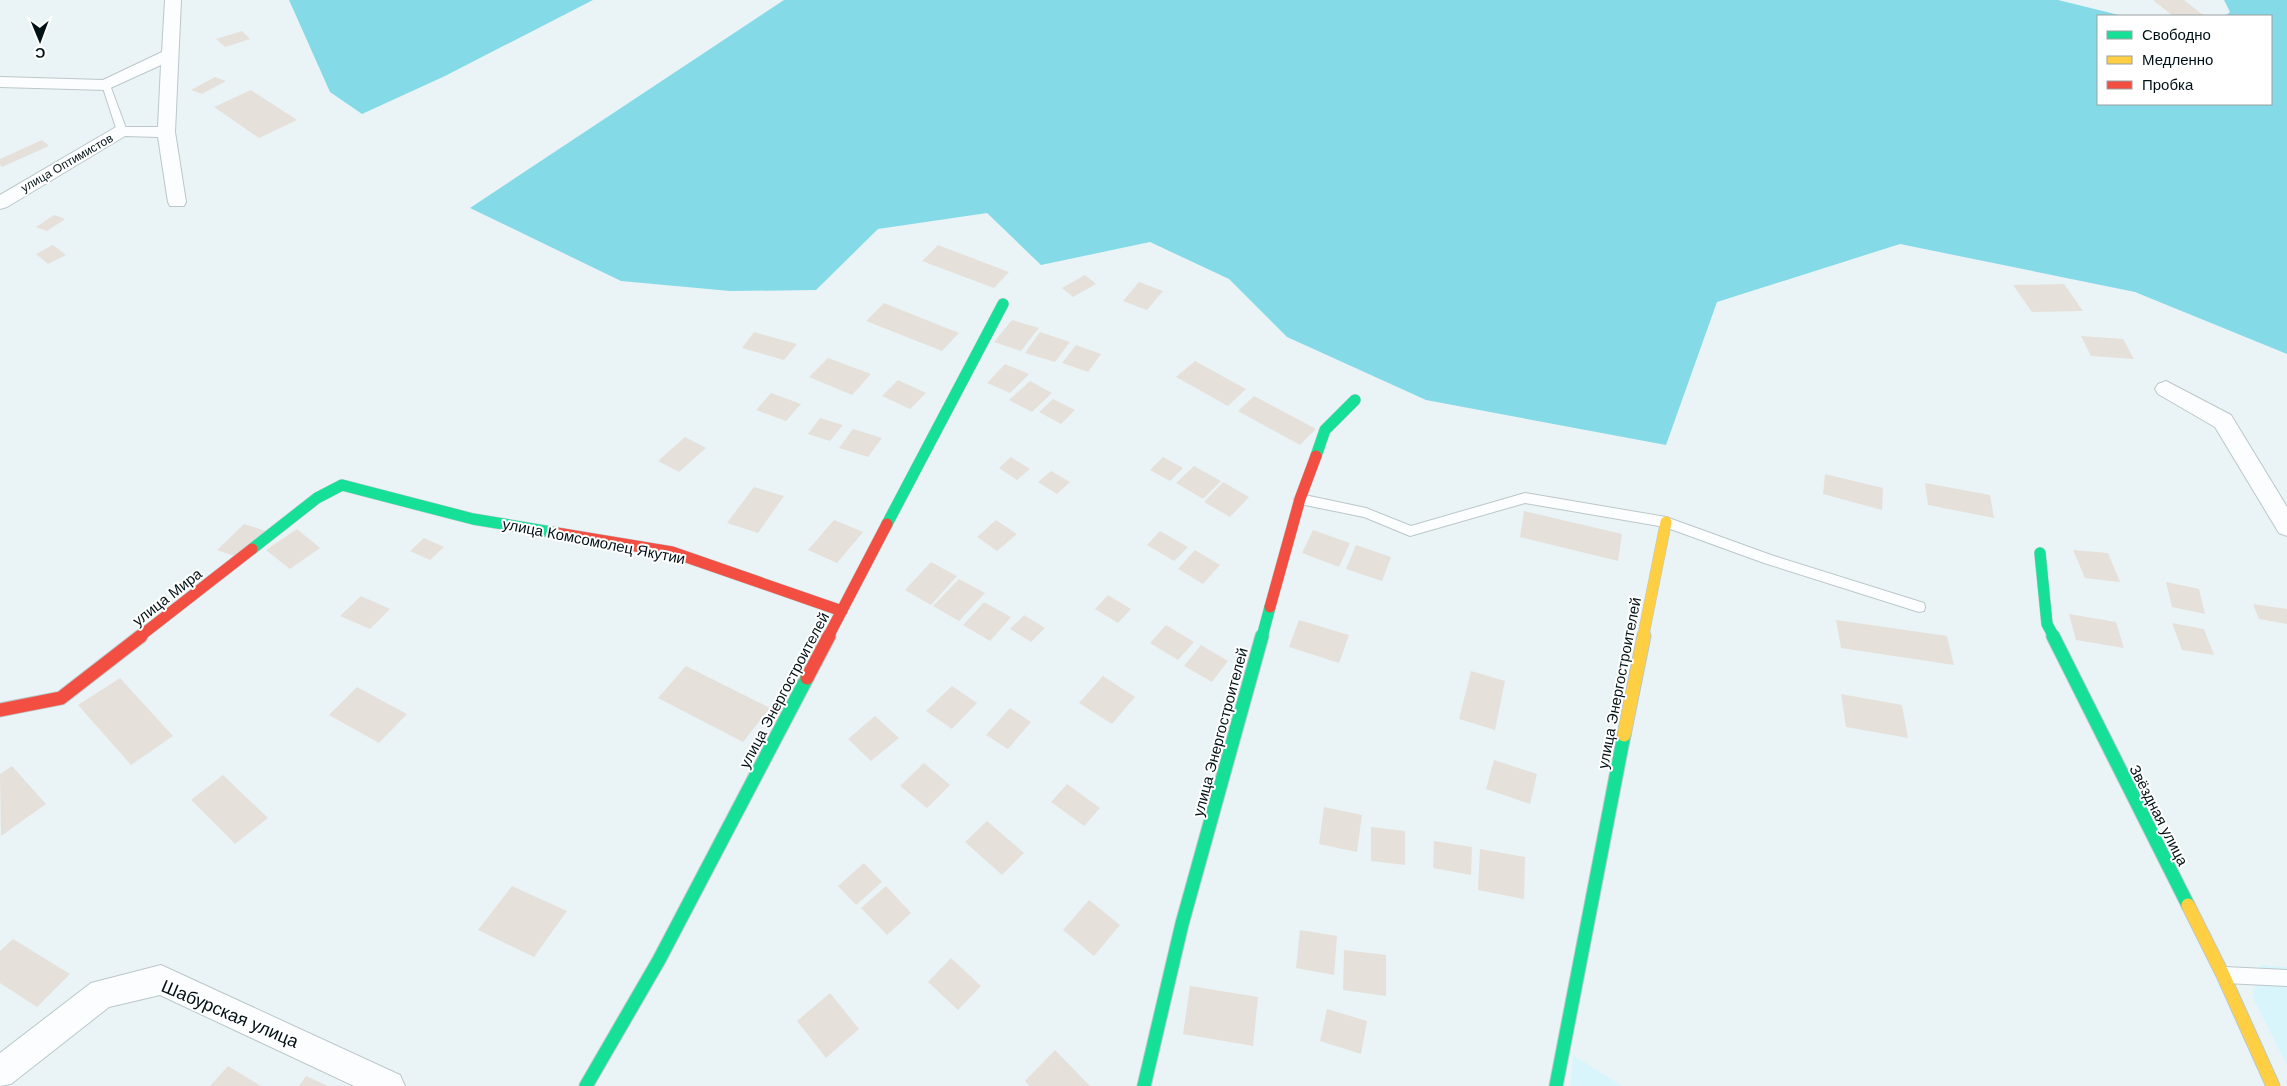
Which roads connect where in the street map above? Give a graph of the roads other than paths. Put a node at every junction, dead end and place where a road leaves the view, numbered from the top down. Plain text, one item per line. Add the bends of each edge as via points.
1 (173, 0) edge
2 (170, 55) junction
3 (0, 82) edge
4 (106, 85) junction
5 (122, 131) junction
6 (166, 132) junction
7 (177, 202) dead end
8 (0, 203) edge
9 (1003, 304) dead end
10 (2166, 389) dead end
11 (1355, 400) dead end
12 (342, 485) joint
13 (1300, 499) junction
14 (1666, 522) junction
15 (2287, 527) edge
16 (2040, 553) dead end
17 (1919, 607) dead end
18 (842, 611) junction
19 (0, 710) edge
20 (2223, 975) junction
21 (2287, 978) edge
22 (0, 1073) edge
23 (389, 1086) edge
24 (586, 1086) edge
25 (1144, 1086) edge
26 (1556, 1086) edge
27 (2273, 1086) edge

1 - 2 street
2 - 4 street
2 - 6 street
3 - 4 street
4 - 5 lane
5 - 6 street, улица Оптимистов
5 - 8 street, улица Оптимистов
6 - 7 street
9 - 18 street, улица Энергостроителей
10 - 15 street via 2223,421
11 - 13 street, улица Энергостроителей via 1325,430
12 - 18 street, улица Комсомолец Якутии via 473,519 672,552
12 - 19 street, улица Мира via 317,498 61,698
13 - 14 lane via 1366,514 1410,531 1525,498
13 - 25 street, улица Энергостроителей via 1182,924
14 - 17 lane via 1768,559
14 - 26 street, улица Энергостроителей
16 - 20 street, Звёздная улица via 2046,624
18 - 24 street, улица Энергостроителей via 659,960
20 - 21 lane
20 - 27 street, Звёздная улица
22 - 23 street, Шабурская улица via 102,994 161,980

